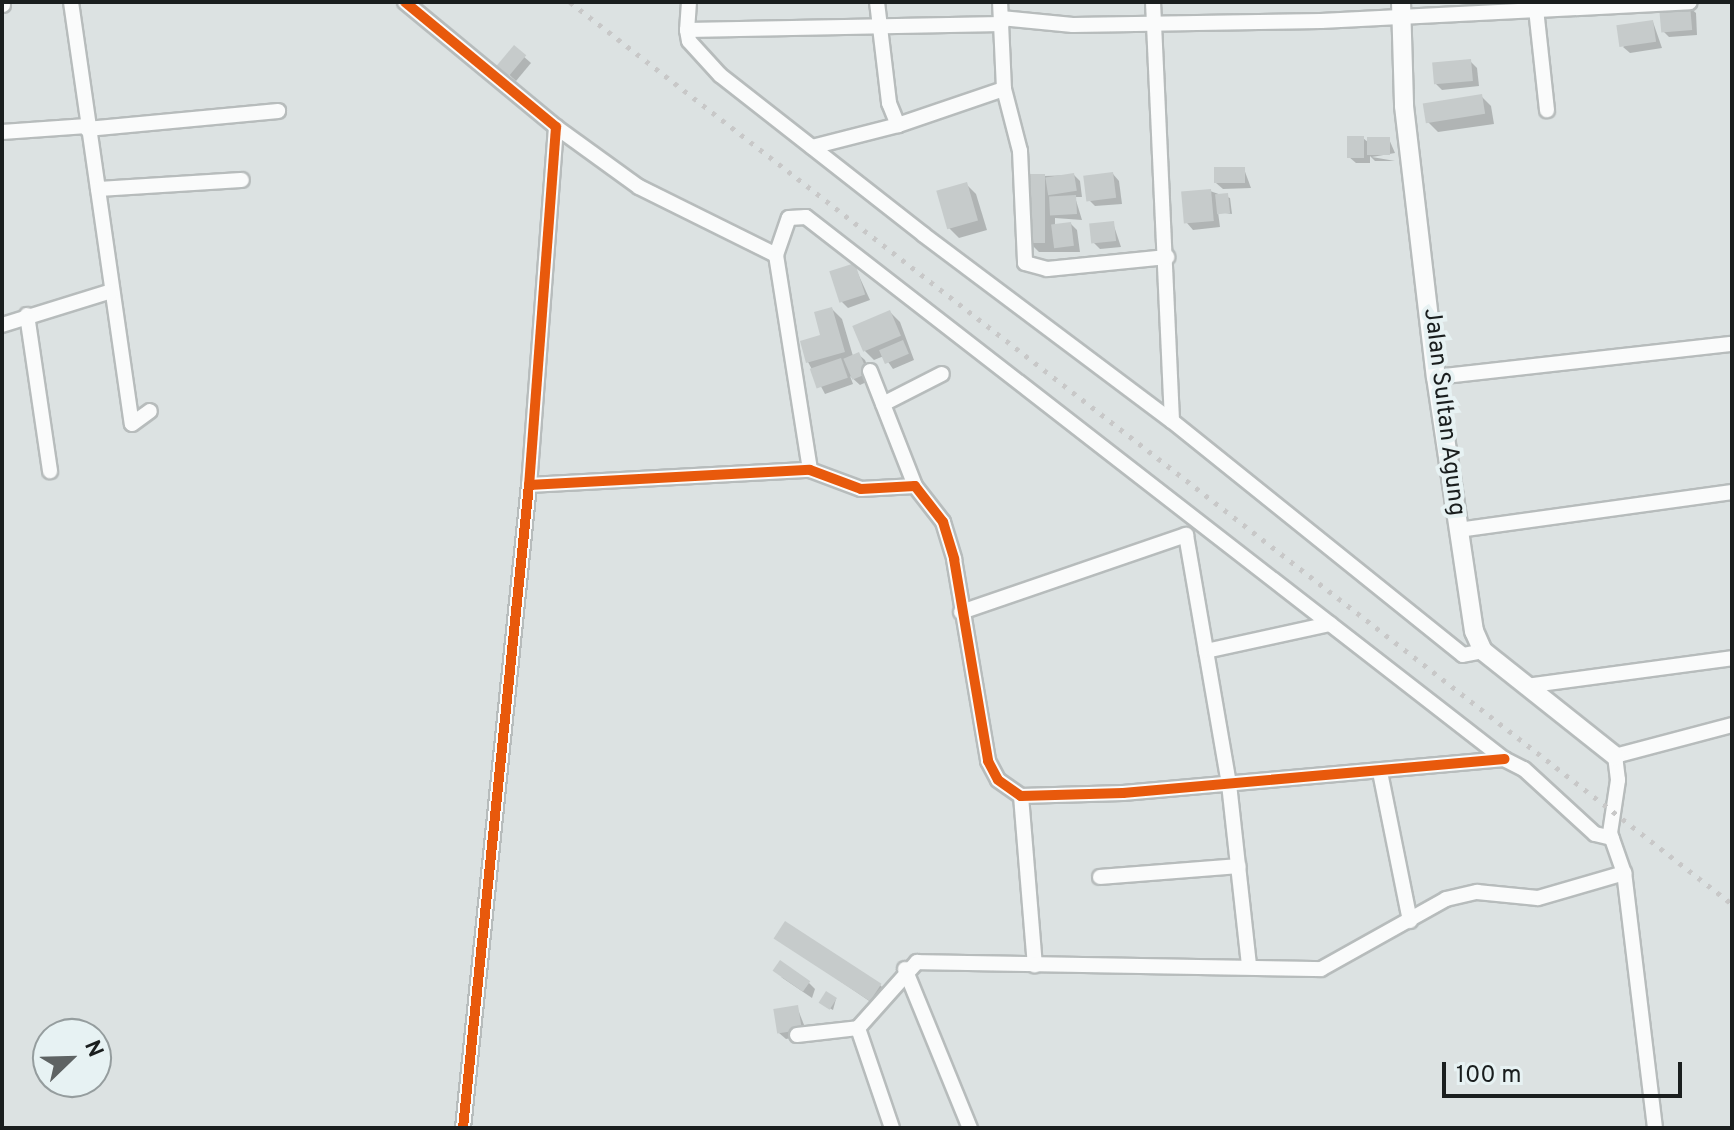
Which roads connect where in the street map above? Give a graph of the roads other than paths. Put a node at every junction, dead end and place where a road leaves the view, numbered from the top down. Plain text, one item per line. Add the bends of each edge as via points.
1 (71, 2) edge
2 (405, 2) edge
3 (689, 2) edge
4 (877, 2) edge
5 (1000, 2) edge
6 (1153, 2) edge
7 (1690, 2) edge
8 (1615, 5) edge
9 (1541, 7) edge
10 (1401, 10) edge
11 (1001, 21) junction
12 (1154, 23) junction
13 (880, 28) junction
14 (687, 30) junction
15 (1004, 89) junction
16 (1547, 110) dead end
17 (278, 111) dead end
18 (898, 125) junction
19 (87, 127) junction
20 (556, 127) junction
21 (2, 132) edge
22 (812, 147) junction
23 (242, 180) dead end
24 (98, 189) junction
25 (776, 255) junction
26 (1167, 257) junction
27 (112, 291) junction
28 (27, 315) junction
29 (2, 325) edge
30 (1732, 344) edge
31 (870, 371) dead end
32 (942, 374) dead end
33 (1436, 377) junction
34 (883, 404) junction
35 (150, 411) dead end
36 (1172, 421) junction
37 (810, 470) junction
38 (50, 471) dead end
39 (529, 485) junction
40 (915, 486) junction
41 (1732, 492) edge
42 (1183, 511) junction
43 (1458, 530) junction
44 (1186, 535) junction
45 (961, 612) junction
46 (1330, 624) junction
47 (1206, 651) junction
48 (1483, 651) junction
49 (1732, 658) edge
50 (1526, 686) junction
51 (1732, 725) edge
52 (1615, 756) junction
53 (1504, 759) junction
54 (1380, 772) junction
55 (1229, 784) junction
56 (1021, 796) junction
57 (1612, 838) junction
58 (1239, 866) junction
59 (1624, 873) junction
60 (1100, 877) dead end
61 (1410, 921) junction
62 (1035, 965) junction
63 (1249, 966) junction
64 (905, 969) junction
65 (858, 1028) junction
66 (797, 1035) dead end
67 (463, 1128) edge
68 (892, 1128) edge
69 (970, 1128) edge
70 (1655, 1128) edge

1 - 19 street
2 - 20 street
3 - 14 street
4 - 13 street
5 - 11 street
6 - 12 street
7 - 8 street
8 - 9 street
9 - 10 street
9 - 16 street
10 - 12 street
10 - 33 street, Jalan Sultan Agung via 1404,106
11 - 12 street
11 - 13 street
11 - 15 street
12 - 26 street
13 - 14 street
13 - 18 street via 889,103
14 - 22 street via 689,41 720,75
15 - 18 street
15 - 26 street via 1020,151 1025,263 1047,269
17 - 19 street
18 - 22 street
19 - 21 street
19 - 24 street
20 - 25 street via 639,187
20 - 39 street
22 - 36 street
23 - 24 street
24 - 27 street
25 - 37 street
25 - 42 street via 789,218 806,217
26 - 36 street
27 - 28 street
27 - 35 street via 132,424
28 - 29 street
28 - 38 street
30 - 33 street
31 - 34 street
32 - 34 street
33 - 43 street, Jalan Sultan Agung
34 - 40 street
36 - 48 street via 1463,655
37 - 39 street
37 - 40 street via 861,489
39 - 67 street
40 - 45 street via 943,522
41 - 43 street
42 - 44 street
42 - 46 street
43 - 48 street, Jalan Sultan Agung via 1469,609
44 - 45 street
44 - 47 street
45 - 56 street via 988,761 998,780
46 - 47 street
46 - 53 street
47 - 55 street
48 - 50 street
49 - 50 street
50 - 52 street
51 - 52 street
52 - 57 street
53 - 54 street
53 - 57 street via 1524,769 1595,834
54 - 55 street
54 - 61 street
55 - 56 street
55 - 58 street
56 - 62 street
57 - 59 street
58 - 60 street
58 - 63 street
59 - 61 street via 1538,898 1462,894
59 - 70 street
61 - 63 street via 1321,969
62 - 63 street
62 - 64 street via 923,960
64 - 65 street
64 - 69 street
65 - 66 street
65 - 68 street

